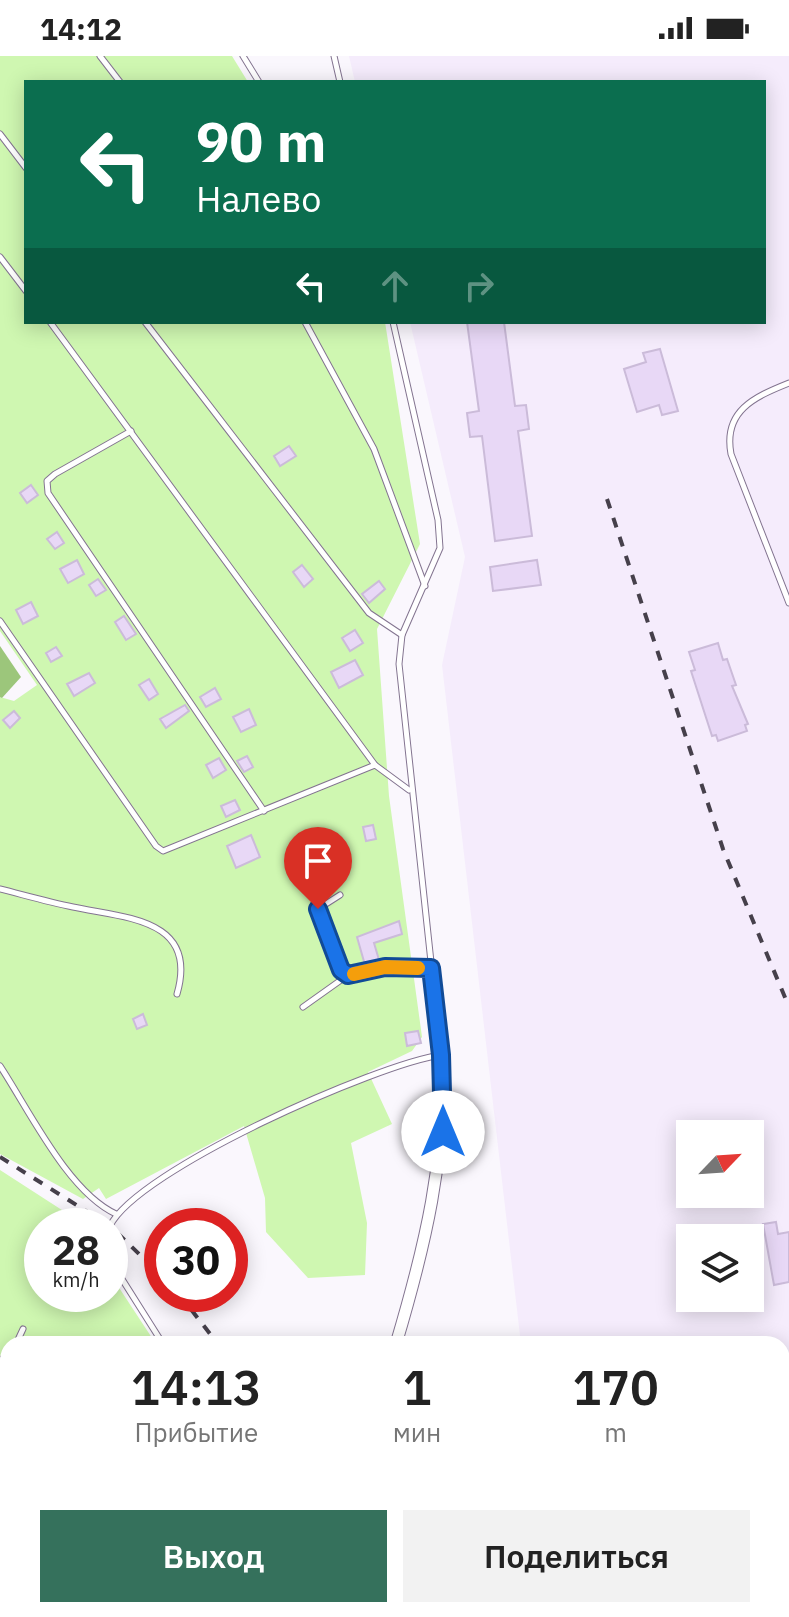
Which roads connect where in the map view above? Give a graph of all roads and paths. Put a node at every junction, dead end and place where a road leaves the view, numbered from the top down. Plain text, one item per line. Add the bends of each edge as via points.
1 (100, 56) edge
2 (243, 56) edge
3 (334, 56) edge
4 (118, 80) edge
5 (258, 80) edge
6 (340, 80) edge
7 (0, 134) edge
8 (24, 165) edge
9 (0, 257) edge
10 (24, 288) edge
11 (51, 324) edge
12 (147, 324) edge
13 (306, 324) edge
14 (393, 324) edge
15 (789, 383) edge
16 (131, 431) junction
17 (425, 586) junction
18 (789, 603) edge
19 (0, 621) edge
20 (402, 635) junction
21 (375, 765) junction
22 (410, 790) junction
23 (264, 811) junction
24 (0, 889) edge
25 (340, 895) dead end
26 (431, 968) junction
27 (348, 975) junction
28 (177, 994) dead end
29 (303, 1007) dead end
30 (441, 1055) junction
31 (0, 1066) edge
32 (103, 1208) edge
33 (123, 1208) edge
34 (128, 1289) edge
35 (23, 1329) dead end
36 (20, 1336) edge
37 (158, 1336) edge
38 (398, 1336) edge

1 - 4 lane
2 - 5 lane
3 - 6 lane
7 - 8 lane
9 - 10 lane
11 - 16 lane
12 - 20 lane via 369,613
13 - 17 lane via 374,449
14 - 17 lane via 438,520 440,548
15 - 18 lane via 743,406 727,436
16 - 21 lane
16 - 23 lane via 55,474 47,481 48,493
17 - 20 lane
19 - 23 lane via 156,846 163,851 177,847
20 - 22 lane via 399,664
21 - 22 lane
21 - 23 lane
22 - 26 lane
24 - 28 lane via 162,929 176,947 183,975
25 - 27 lane via 318,909 341,970
26 - 27 lane via 385,967
26 - 30 lane
27 - 29 lane
30 - 33 lane via 365,1079 213,1145
30 - 38 street via 443,1132 418,1270
31 - 32 lane via 78,1183
34 - 37 lane
35 - 36 lane

